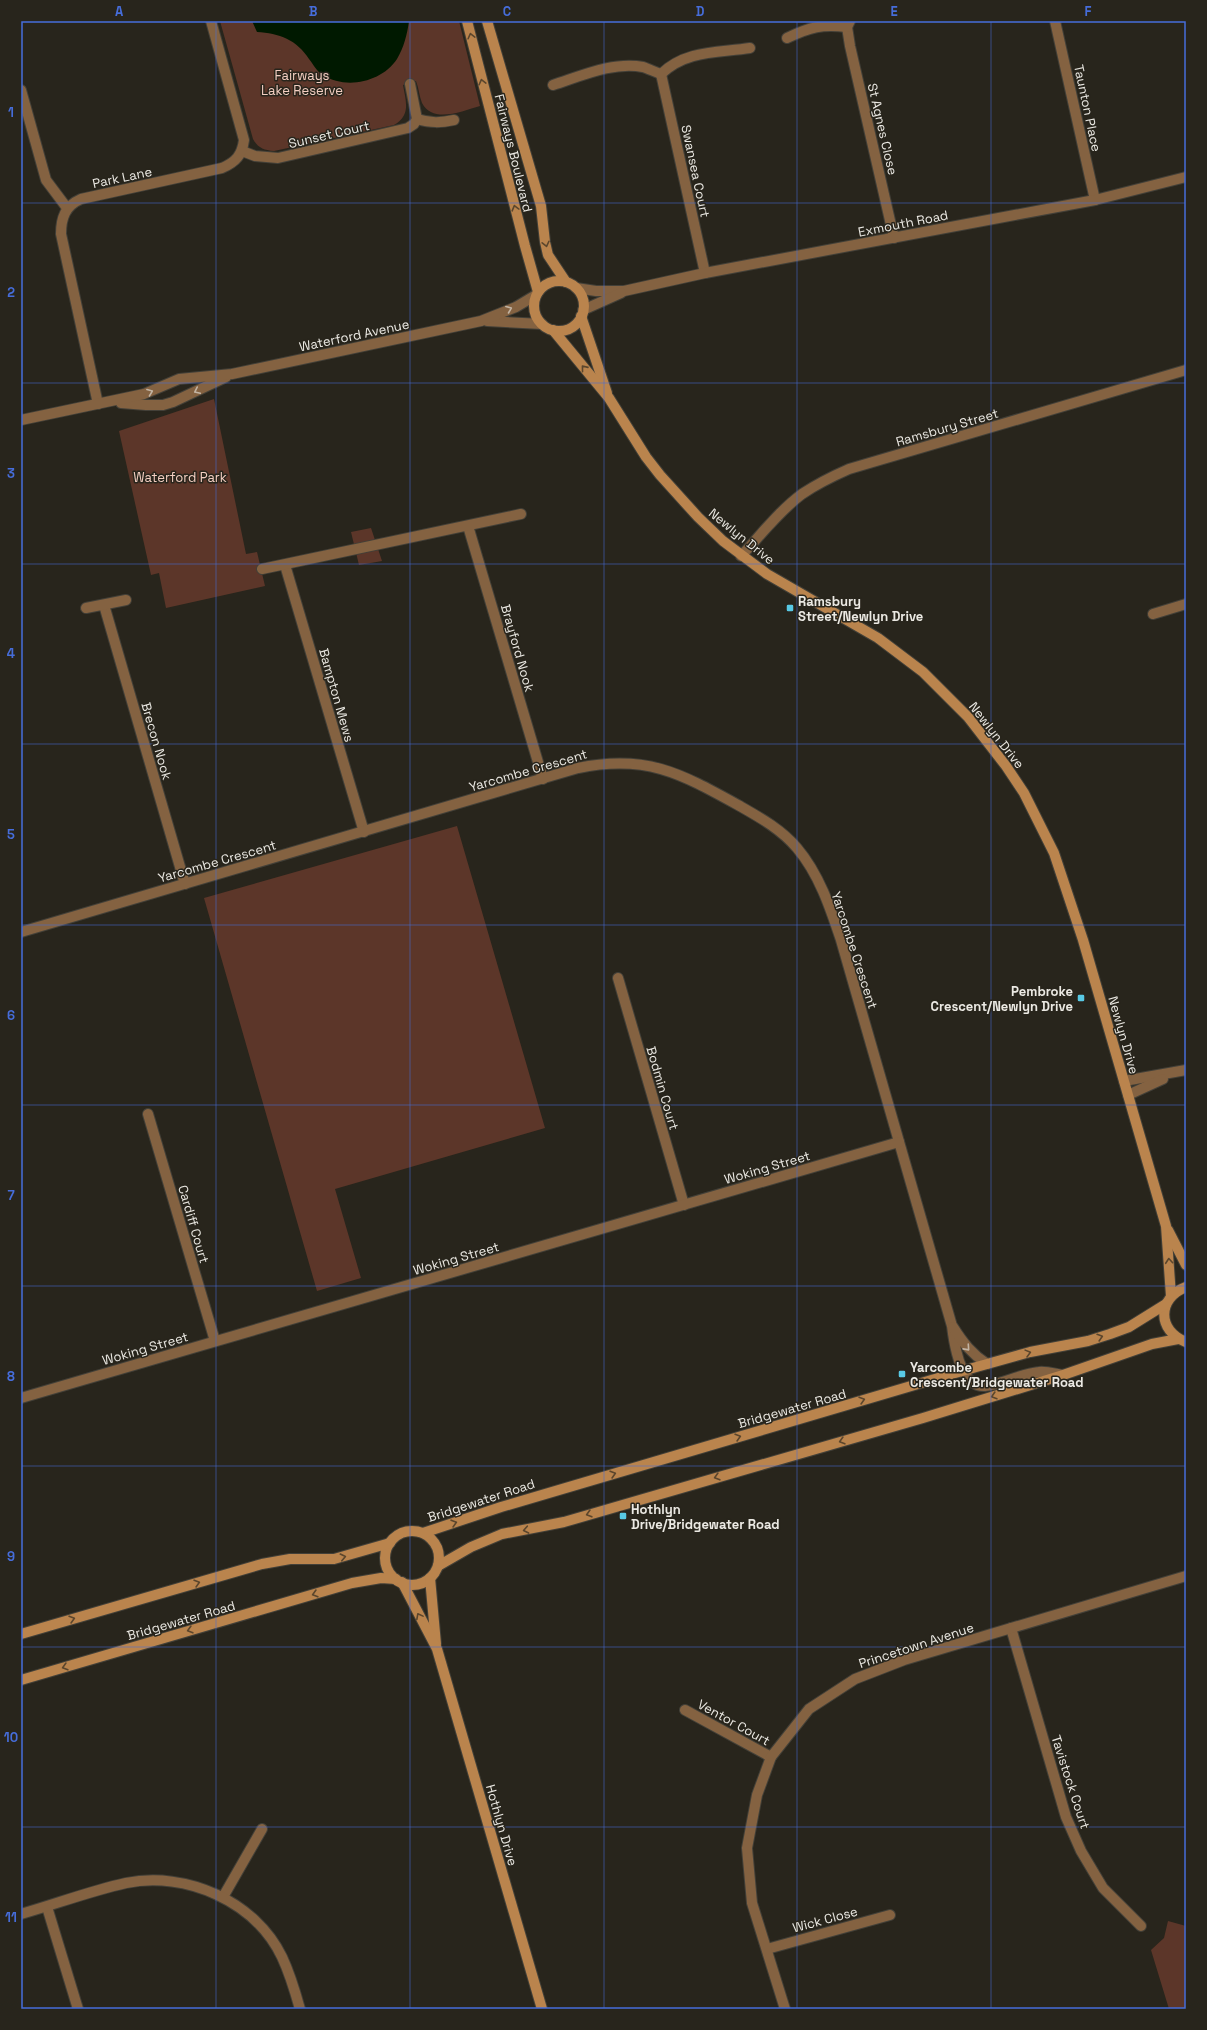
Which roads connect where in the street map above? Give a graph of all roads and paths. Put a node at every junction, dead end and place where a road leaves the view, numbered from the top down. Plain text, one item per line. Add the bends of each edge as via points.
1 (211, 21) edge
2 (467, 21) edge
3 (486, 21) edge
4 (1055, 21) edge
5 (849, 24) edge
6 (787, 38) dead end
7 (750, 48) dead end
8 (661, 74) junction
9 (410, 84) dead end
10 (553, 86) dead end
11 (21, 90) edge
12 (416, 119) junction
13 (454, 120) dead end
14 (242, 151) junction
15 (1186, 177) edge
16 (1094, 200) junction
17 (67, 208) junction
18 (894, 238) junction
19 (705, 273) junction
20 (566, 282) junction
21 (576, 288) junction
22 (624, 291) junction
23 (537, 293) junction
24 (582, 313) junction
25 (481, 321) junction
26 (542, 324) junction
27 (553, 330) junction
28 (1186, 370) edge
29 (232, 374) junction
30 (609, 398) junction
31 (113, 402) junction
32 (98, 404) junction
33 (21, 420) edge
34 (521, 514) dead end
35 (468, 526) junction
36 (741, 556) junction
37 (285, 565) junction
38 (262, 570) dead end
39 (126, 600) dead end
40 (1186, 604) edge
41 (104, 605) junction
42 (86, 608) dead end
43 (1153, 614) dead end
44 (542, 779) junction
45 (364, 832) junction
46 (185, 884) junction
47 (21, 932) edge
48 (618, 978) dead end
49 (1181, 1072) edge
50 (1124, 1081) junction
51 (1128, 1095) junction
52 (148, 1114) dead end
53 (899, 1142) junction
54 (684, 1205) junction
55 (1166, 1226) junction
56 (1186, 1265) edge
57 (1186, 1287) edge
58 (1169, 1300) junction
59 (952, 1326) junction
60 (215, 1341) junction
61 (1182, 1341) edge
62 (988, 1364) junction
63 (962, 1371) junction
64 (1063, 1375) junction
65 (21, 1398) edge
66 (423, 1533) junction
67 (390, 1543) junction
68 (438, 1566) junction
69 (1186, 1576) edge
70 (430, 1578) junction
71 (399, 1581) junction
72 (1011, 1628) junction
73 (21, 1634) edge
74 (437, 1649) junction
75 (21, 1680) edge
76 (684, 1710) dead end
77 (771, 1757) junction
78 (262, 1829) dead end
79 (223, 1897) junction
80 (46, 1907) junction
81 (21, 1914) edge
82 (890, 1915) dead end
83 (1141, 1926) dead end
84 (767, 1949) junction
85 (78, 2009) edge
86 (300, 2009) edge
87 (542, 2009) edge
88 (785, 2009) edge

1 - 14 street via 242,131
23 -> 2 street, Fairways Boulevard
3 -> 20 street, Fairways Boulevard via 541,206 548,255
4 - 16 street, Taunton Place
5 - 6 street, St Agnes Close via 815,26
5 - 18 street, St Agnes Close via 850,46
7 - 8 street via 690,56 676,61
8 - 10 street via 643,67 621,67 600,70
8 - 19 street, Swansea Court
9 - 12 street
11 - 17 street via 46,180
12 - 13 street via 439,124
12 - 14 street, Sunset Court via 414,124 400,131 288,156 268,158
14 - 17 street, Park Lane via 231,164 222,168 85,198
15 - 16 street, Exmouth Road
16 - 18 street, Exmouth Road
17 - 32 street via 61,224 61,234
18 - 19 street, Exmouth Road
19 - 22 street, Exmouth Road
20 - 21 street
20 - 23 street via 550,282
21 - 22 street, Exmouth Road via 596,292
21 - 24 street via 581,294
22 - 24 street, Exmouth Road
25 -> 23 street, Waterford Avenue via 516,307
23 - 26 street via 534,310
24 - 27 street via 576,323 569,328
24 - 30 street, Newlyn Drive
25 - 26 street, Waterford Avenue
25 - 29 street, Waterford Avenue
26 - 27 street
30 -> 27 street, Newlyn Drive
28 - 36 street, Ramsbury Street via 849,469 801,494
31 -> 29 street, Waterford Avenue via 144,394 179,379
29 -> 31 street, Waterford Avenue via 163,405
30 - 36 street, Newlyn Drive via 660,476 698,517
31 - 32 street, Waterford Avenue
32 - 33 street, Waterford Avenue
34 - 35 street
35 - 37 street
35 - 44 street, Brayford Nook
36 - 50 street, Newlyn Drive via 793,591 850,622 923,672 961,709 1006,766 1040,822 1065,882
37 - 38 street
37 - 45 street, Bampton Mews
39 - 41 street
40 - 43 street
41 - 42 street
41 - 46 street, Brecon Nook
44 - 45 street, Yarcombe Crescent
44 - 53 street, Yarcombe Crescent via 597,764 638,764 662,769 683,775 765,821 796,847 812,870 830,906
45 - 46 street, Yarcombe Crescent
46 - 47 street, Yarcombe Crescent
48 - 54 street, Bodmin Court
49 - 50 street
49 - 51 street
50 - 51 street, Newlyn Drive
51 - 55 street, Newlyn Drive
52 - 60 street, Cardiff Court
53 - 54 street, Woking Street
53 - 59 street, Yarcombe Crescent
54 - 60 street, Woking Street
55 - 56 street, Newlyn Drive
58 -> 55 street, Newlyn Drive
57 - 58 street, Bridgewater Road
58 - 61 street, Newlyn Drive via 1164,1312 1167,1328
62 -> 58 street, Bridgewater Road via 1110,1334 1129,1327
59 -> 62 street, Yarcombe Crescent via 974,1356
59 - 63 street, Yarcombe Crescent
60 - 65 street, Woking Street
61 - 64 street via 1152,1344
62 - 63 street, Bridgewater Road
63 - 64 street via 972,1381 984,1386 1040,1371
66 -> 63 street, Bridgewater Road via 507,1505
64 -> 68 street via 553,1525 502,1534
66 - 67 street via 414,1530 404,1532
66 - 68 street via 435,1543 439,1558
67 - 71 street via 386,1550 387,1566
73 -> 67 street via 262,1564 290,1559 334,1559
68 - 70 street
69 - 72 street, Princetown Avenue
70 - 71 street via 416,1584
70 - 74 street, Hothlyn Drive
74 -> 71 street, Hothlyn Drive
71 -> 75 street, Bridgewater Road via 381,1578 352,1583
72 - 77 street, Princetown Avenue via 904,1660 855,1678 809,1709
72 - 83 street, Tavistock Court via 1066,1817 1081,1851 1103,1888
74 - 87 street, Hothlyn Drive
76 - 77 street, Ventor Court
77 - 84 street, Princetown Avenue via 758,1795 747,1848 752,1903
78 - 79 street
79 - 80 street via 189,1884 152,1881 127,1883
79 - 86 street via 246,1913 264,1931 282,1956
80 - 81 street
80 - 85 street
82 - 84 street, Wick Close
84 - 88 street, Princetown Avenue

